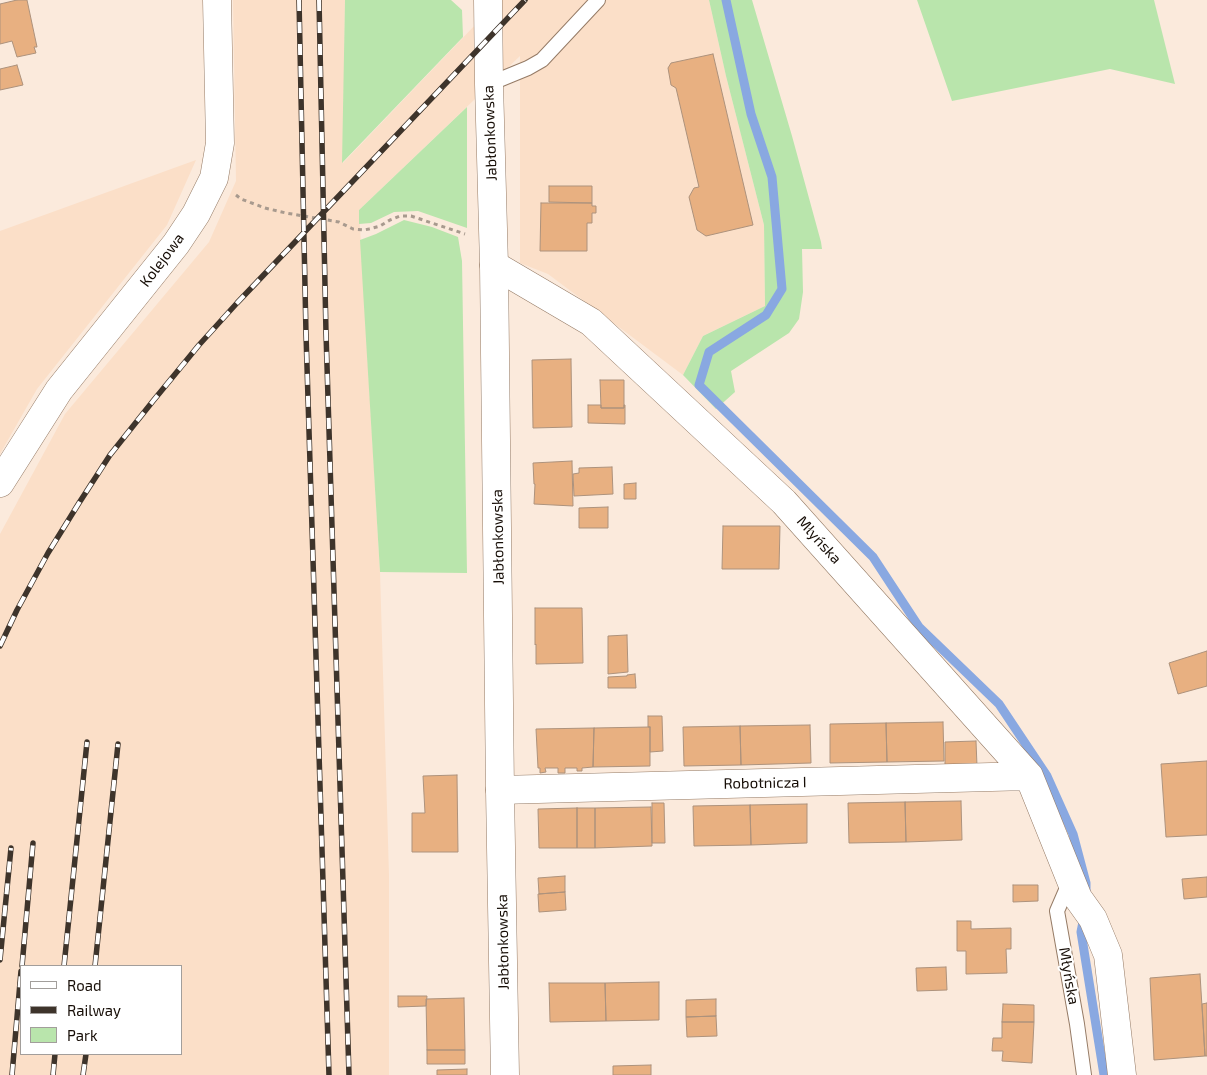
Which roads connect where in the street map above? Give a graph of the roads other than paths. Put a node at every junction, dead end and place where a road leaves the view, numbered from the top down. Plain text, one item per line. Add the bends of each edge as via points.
1 (217, 0) edge
2 (488, 0) edge
3 (598, 0) edge
4 (489, 84) junction
5 (494, 255) junction
6 (0, 483) edge
7 (1029, 776) junction
8 (500, 790) junction
9 (1080, 899) junction
10 (505, 1075) edge
11 (1084, 1075) edge
12 (1122, 1075) edge

1 - 6 street, Kolejowa via 220,143 214,178 176,244 59,390
2 - 4 street, Jabłonkowska
3 - 4 lane via 542,60
4 - 5 street, Jabłonkowska
5 - 7 street, Młyńska via 591,322 784,502
5 - 8 street, Jabłonkowska
7 - 8 street, Robotnicza I
7 - 9 street, Młyńska
8 - 10 street, Jabłonkowska
9 - 11 lane, Młyńska via 1057,911
9 - 12 street, Młyńska via 1108,955

